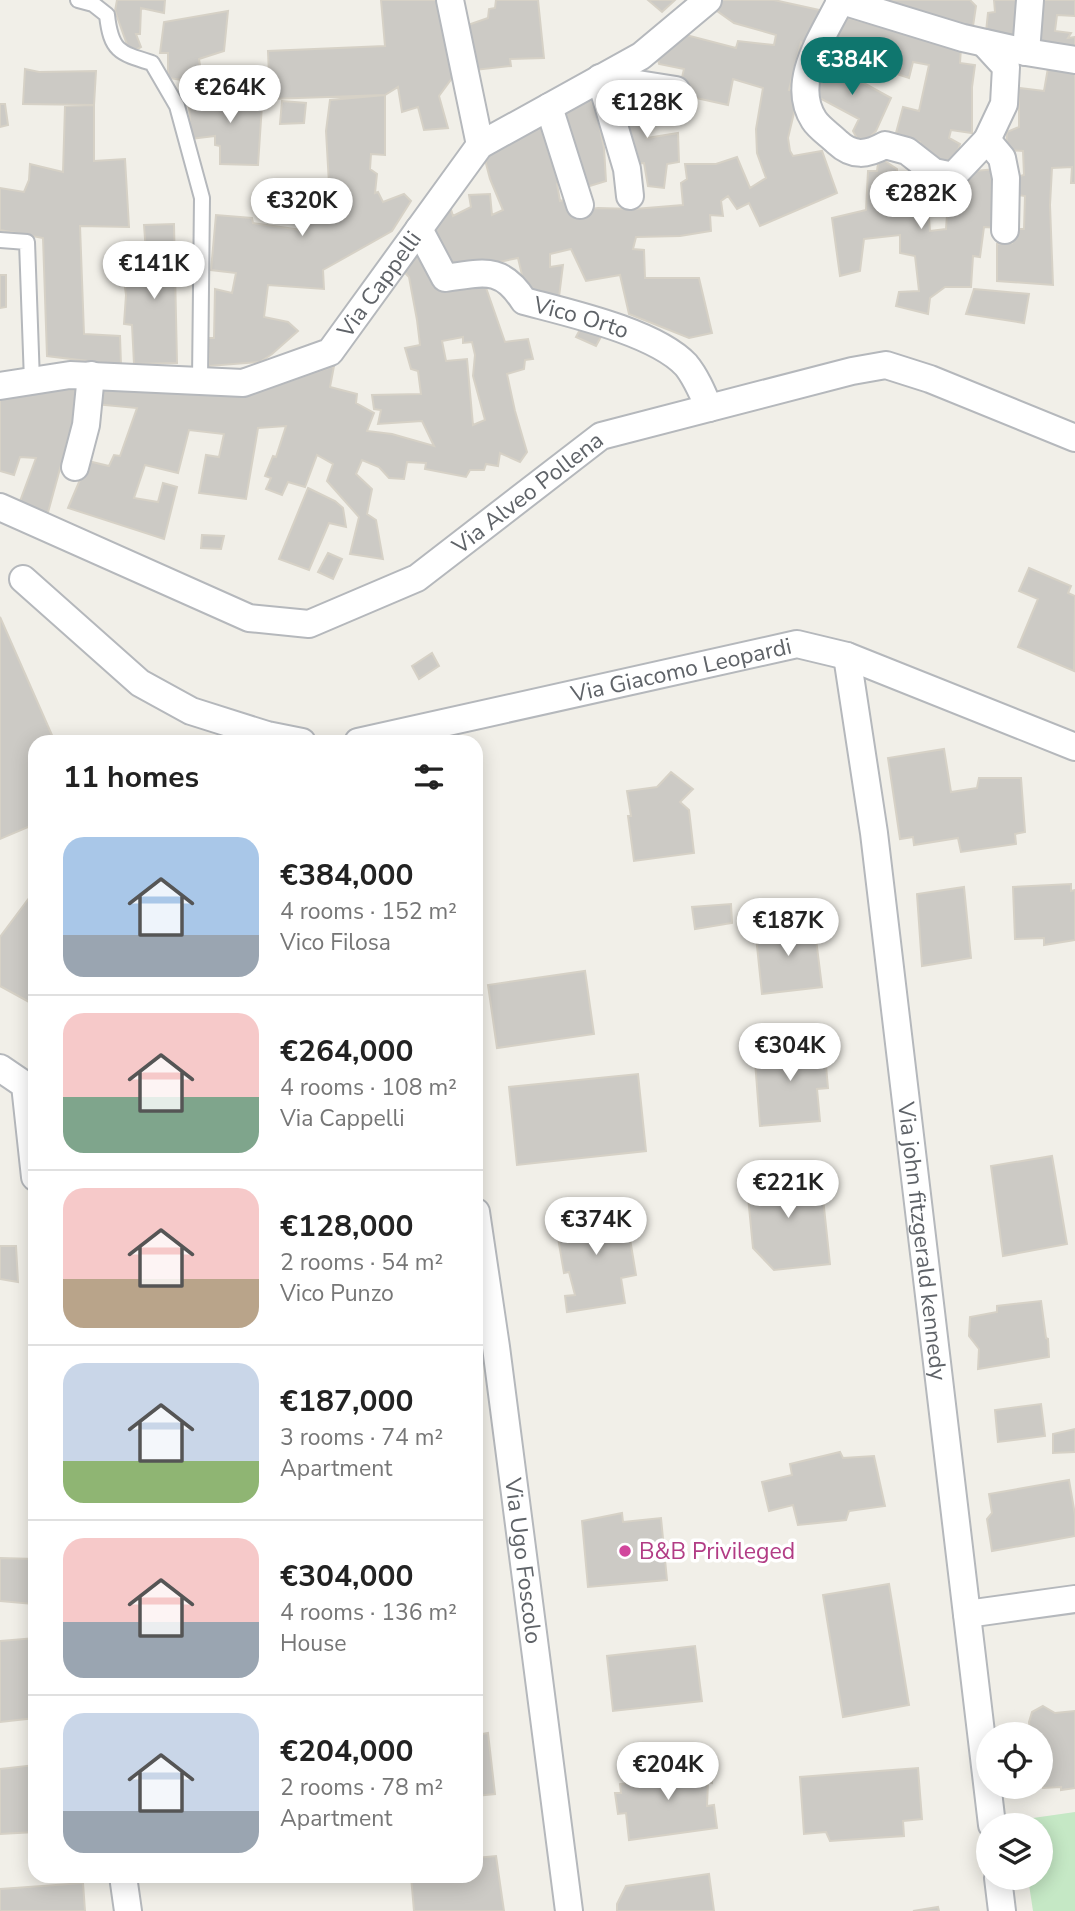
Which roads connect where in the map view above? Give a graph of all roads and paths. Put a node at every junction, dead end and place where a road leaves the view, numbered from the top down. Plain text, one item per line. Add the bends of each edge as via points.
1 (78, 0) edge
2 (450, 0) edge
3 (708, 0) edge
4 (840, 0) edge
5 (1030, 0) edge
6 (984, 43) junction
7 (1026, 52) junction
8 (1075, 60) edge
9 (600, 78) junction
10 (676, 90) dead end
11 (549, 107) junction
12 (987, 140) junction
13 (480, 145) junction
14 (631, 196) dead end
15 (580, 205) dead end
16 (419, 229) junction
17 (1005, 230) dead end
18 (0, 240) edge
19 (91, 375) junction
20 (200, 380) junction
21 (32, 381) junction
22 (0, 386) edge
23 (709, 408) junction
24 (1075, 438) edge
25 (75, 467) dead end
26 (0, 507) edge
27 (23, 579) dead end
28 (847, 656) junction
29 (267, 735) edge
30 (389, 735) edge
31 (1075, 747) edge
32 (0, 1068) edge
33 (28, 1086) edge
34 (484, 1317) edge
35 (1075, 1598) edge
36 (967, 1614) junction
37 (991, 1813) edge
38 (124, 1883) edge
39 (999, 1890) edge
40 (128, 1911) edge
41 (569, 1911) edge
42 (1002, 1911) edge

1 - 20 lane via 107,15 110,37 124,54 152,63 177,106 202,198
2 - 13 street
3 - 9 street, Via Cappelli via 641,56
4 - 6 street
4 - 12 street via 806,74 804,97 814,121 847,151 870,153 886,145 906,151 934,172 953,176
5 - 7 street
6 - 7 street
6 - 12 street via 1006,67 1004,104
7 - 8 street
9 - 10 street
9 - 11 street, Via Cappelli
9 - 14 street
11 - 13 street, Via Cappelli
11 - 15 street
12 - 17 street via 1002,158
13 - 16 street, Via Cappelli
16 - 20 street, Via Cappelli via 330,352 243,383
16 - 23 street, Vico Orto via 445,278 495,274 515,286 524,301 667,348 687,366
18 - 21 lane via 27,242
19 - 20 street, Via Cappelli
19 - 21 street, Via Cappelli
19 - 25 street via 86,425
21 - 22 street, Via Cappelli
23 - 24 street, Via Alveo Pollena via 886,365
23 - 26 street, Via Alveo Pollena via 601,436 417,578 309,624 249,618
27 - 29 street via 141,683 191,711
28 - 30 street, Via Giacomo Leopardi via 797,644
28 - 31 street, Via Giacomo Leopardi
28 - 36 street, Via john fitzgerald kennedy via 875,847
32 - 33 street
34 - 41 street, Via Ugo Foscolo
35 - 36 street
36 - 37 street, Via john fitzgerald kennedy
38 - 40 street
39 - 42 street

